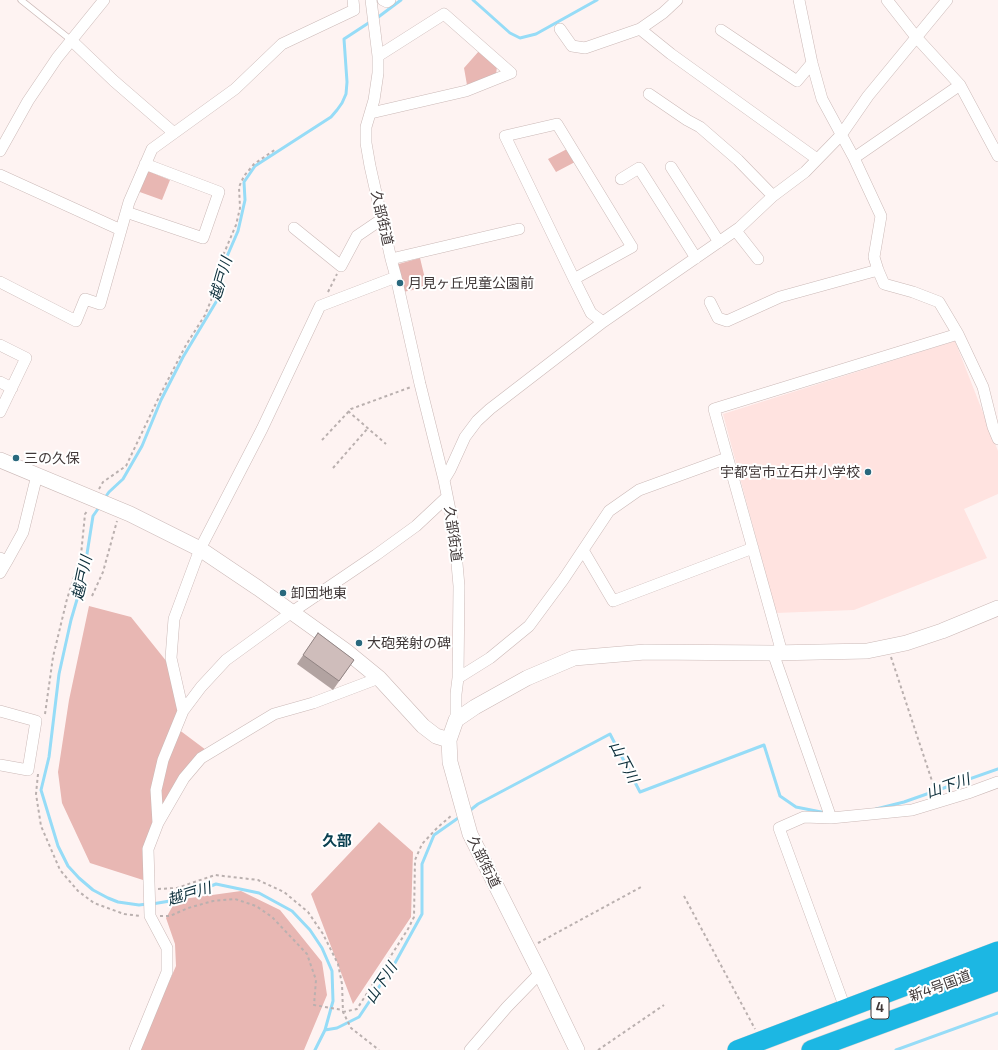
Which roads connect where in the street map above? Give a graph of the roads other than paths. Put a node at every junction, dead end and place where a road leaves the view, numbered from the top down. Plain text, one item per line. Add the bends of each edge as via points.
1 (21, 0) edge
2 (104, 0) edge
3 (345, 0) edge
4 (372, 0) edge
5 (383, 0) edge
6 (390, 0) edge
7 (677, 0) edge
8 (799, 0) edge
9 (887, 0) edge
10 (947, 0) edge
11 (353, 5) edge
12 (560, 29) dead end
13 (640, 29) junction
14 (721, 30) dead end
15 (916, 37) junction
16 (71, 40) junction
17 (378, 56) junction
18 (812, 63) junction
19 (960, 85) junction
20 (649, 94) dead end
21 (371, 113) junction
22 (174, 133) junction
23 (841, 135) junction
24 (997, 150) edge
25 (0, 151) edge
26 (854, 158) junction
27 (817, 159) junction
28 (145, 164) junction
29 (671, 167) dead end
30 (0, 175) edge
31 (621, 179) dead end
32 (774, 196) junction
33 (126, 212) junction
34 (382, 219) junction
35 (294, 228) dead end
36 (519, 229) dead end
37 (121, 230) junction
38 (736, 231) junction
39 (719, 242) junction
40 (696, 258) junction
41 (391, 259) junction
42 (758, 259) dead end
43 (878, 270) junction
44 (396, 277) junction
45 (574, 279) junction
46 (0, 282) edge
47 (710, 302) dead end
48 (603, 322) junction
49 (958, 334) junction
50 (0, 345) edge
51 (0, 382) edge
52 (12, 388) junction
53 (0, 412) edge
54 (998, 439) edge
55 (727, 458) junction
56 (0, 460) edge
57 (37, 475) junction
58 (444, 480) junction
59 (447, 496) junction
60 (752, 548) junction
61 (200, 550) junction
62 (583, 550) junction
63 (3, 559) edge
64 (0, 573) edge
65 (998, 608) edge
66 (292, 612) junction
67 (778, 653) junction
68 (379, 678) junction
69 (458, 678) junction
70 (0, 710) edge
71 (183, 711) junction
72 (456, 720) junction
73 (449, 740) junction
74 (0, 764) edge
75 (998, 782) edge
76 (831, 818) junction
77 (158, 823) junction
78 (540, 973) junction
79 (997, 973) edge
80 (845, 1008) junction
81 (766, 1045) edge
82 (135, 1050) edge
83 (470, 1050) edge
84 (577, 1050) edge
85 (737, 1050) edge
86 (811, 1050) edge
87 (845, 1050) edge

1 - 16 lane
2 - 16 street
3 - 11 street
4 - 17 street, 久部街道
5 - 6 street
7 - 13 street
8 - 18 street
9 - 15 street
10 - 15 street
11 - 22 street via 282,44 235,89
12 - 13 street via 572,46 585,48
13 - 27 street
14 - 18 street via 797,81
15 - 19 street
15 - 23 street via 868,96
16 - 22 street
16 - 25 street via 28,100
17 - 21 street, 久部街道 via 377,87
17 - 21 street via 444,14 511,73 466,91
18 - 23 street via 822,99
19 - 24 street
19 - 26 street
20 - 32 street via 700,126
21 - 34 street, 久部街道 via 366,127 366,143
22 - 28 street via 152,149
23 - 26 street
23 - 27 street
26 - 43 street via 881,216 874,257
27 - 32 street via 805,172
28 - 33 street
28 - 33 street via 219,192 203,238
29 - 39 street
30 - 37 street
31 - 40 street via 639,168
32 - 38 street
33 - 37 street
34 - 35 street via 357,236 341,266
34 - 41 street, 久部街道
36 - 41 street
37 - 46 street via 100,304 85,299 76,321
38 - 39 street
38 - 42 street
39 - 40 street
40 - 48 street
41 - 44 street, 久部街道
43 - 47 street via 780,297 727,322 718,318
43 - 49 street via 884,284 939,302
44 - 58 street, 久部街道
44 - 61 street via 320,306 262,429
45 - 45 street via 547,222 505,136 557,124 632,247
45 - 48 street via 591,313
48 - 58 street via 477,421 465,437
49 - 54 street via 983,387
49 - 55 street via 714,409
50 - 52 street via 26,358
51 - 52 street
52 - 53 street
55 - 60 street
55 - 62 street via 639,490 609,511
56 - 57 street
57 - 61 street via 119,510
57 - 63 street via 23,532
58 - 59 street, 久部街道
59 - 66 street via 416,526
59 - 69 street, 久部街道 via 454,530 459,586
60 - 62 street via 612,601
60 - 67 street
61 - 66 street
61 - 71 street via 174,619 171,658
62 - 69 street via 529,626 490,658
63 - 64 street
65 - 67 street via 942,631 888,647 867,651
66 - 68 street
66 - 71 street via 226,660
67 - 72 street via 645,652 574,658 527,678
67 - 76 street
68 - 73 street via 423,726 436,736
68 - 77 street via 313,703 274,714 201,758 184,778
69 - 72 street, 久部街道
70 - 74 street via 36,721 28,770
71 - 77 street via 163,760 156,790
72 - 73 street, 久部街道
73 - 78 street, 久部街道 via 450,762 470,834
75 - 76 street via 912,810
76 - 80 street via 804,817 779,828
77 - 82 street via 148,849 150,916 167,948 167,972
78 - 83 street
78 - 84 street, 久部街道
79 - 80 highway
79 - 81 highway, 新4号国道 / 4
79 - 86 highway, 新4号国道 / 4
79 - 87 highway via 886,1034
80 - 81 highway
81 - 85 highway

